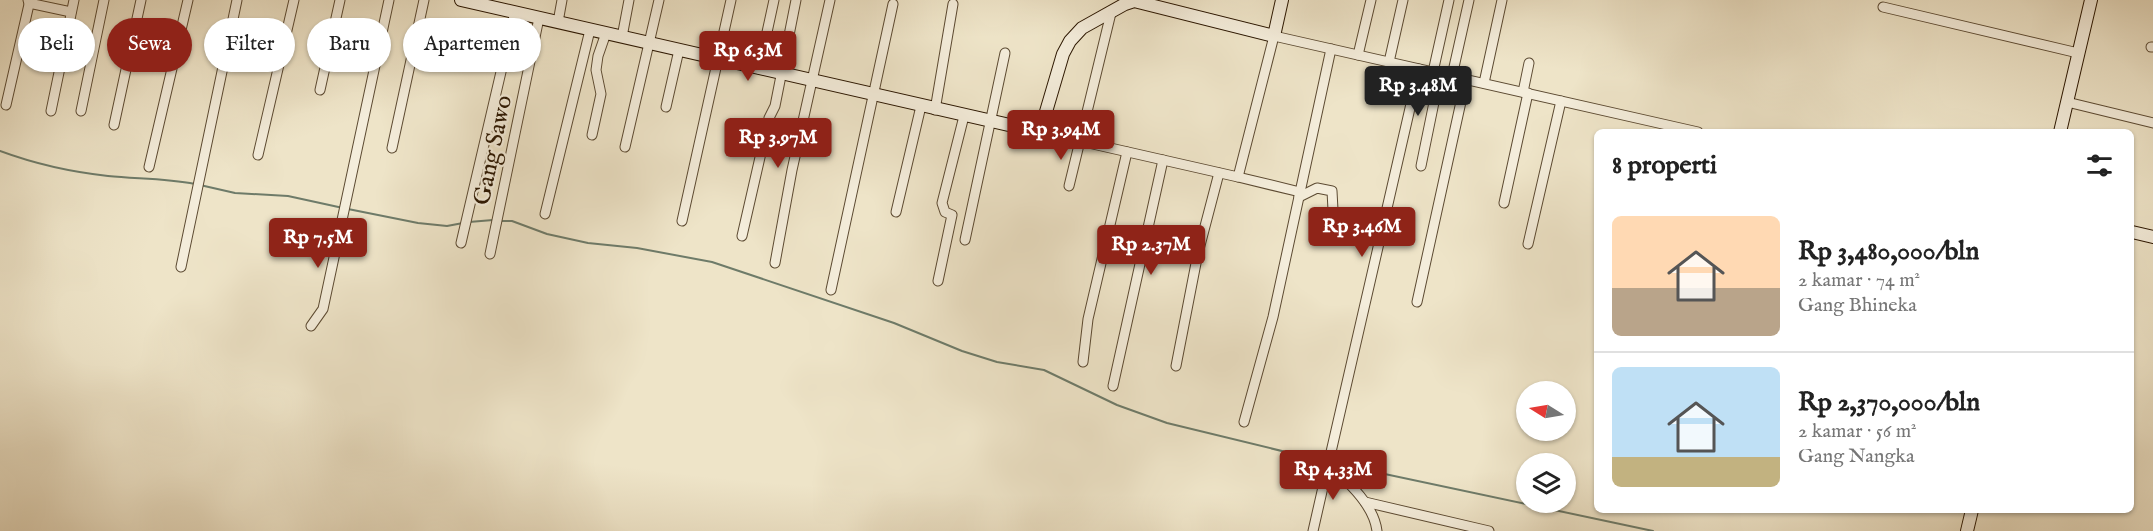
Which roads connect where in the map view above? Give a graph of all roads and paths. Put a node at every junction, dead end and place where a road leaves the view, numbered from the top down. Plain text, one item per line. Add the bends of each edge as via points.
1 (74, 0) edge
2 (104, 0) edge
3 (141, 0) edge
4 (188, 0) edge
5 (237, 0) edge
6 (294, 0) edge
7 (340, 0) edge
8 (389, 0) edge
9 (424, 0) edge
10 (461, 0) edge
11 (562, 0) edge
12 (629, 0) edge
13 (659, 0) edge
14 (731, 0) edge
15 (774, 0) edge
16 (796, 0) edge
17 (830, 0) edge
18 (1282, 0) edge
19 (1371, 0) edge
20 (1403, 0) edge
21 (1449, 0) edge
22 (1469, 0) edge
23 (1502, 0) edge
24 (29, 1) edge
25 (2088, 1) edge
26 (893, 4) dead end
27 (953, 4) dead end
28 (1883, 7) dead end
29 (71, 12) junction
30 (515, 12) junction
31 (1111, 13) junction
32 (539, 18) edge
33 (541, 18) edge
34 (558, 22) junction
35 (590, 30) junction
36 (606, 33) junction
37 (1274, 36) junction
38 (622, 37) junction
39 (651, 44) junction
40 (1331, 49) junction
41 (679, 50) junction
42 (1005, 52) dead end
43 (2078, 53) junction
44 (1358, 55) junction
45 (717, 59) junction
46 (1389, 62) junction
47 (1529, 63) dead end
48 (759, 69) junction
49 (1419, 69) junction
50 (528, 72) edge
51 (1437, 73) junction
52 (782, 74) junction
53 (1452, 76) junction
54 (1466, 79) junction
55 (812, 81) junction
56 (1484, 83) junction
57 (320, 90) dead end
58 (1526, 93) junction
59 (872, 95) junction
60 (1561, 101) junction
61 (2067, 102) junction
62 (6, 105) dead end
63 (921, 106) junction
64 (666, 107) dead end
65 (935, 110) junction
66 (51, 111) dead end
67 (81, 111) dead end
68 (964, 116) junction
69 (990, 122) junction
70 (2153, 123) edge
71 (114, 125) dead end
72 (1685, 129) edge
73 (2061, 129) edge
74 (1040, 132) junction
75 (592, 135) dead end
76 (1079, 142) junction
77 (625, 147) dead end
78 (392, 148) dead end
79 (1127, 152) junction
80 (258, 155) dead end
81 (1163, 160) junction
82 (1421, 166) dead end
83 (149, 167) dead end
84 (1219, 173) junction
85 (1238, 177) junction
86 (1069, 186) dead end
87 (1300, 194) junction
88 (1504, 203) dead end
89 (896, 212) dead end
90 (545, 214) dead end
91 (682, 221) dead end
92 (1329, 228) dead end
93 (2134, 232) edge
94 (742, 236) dead end
95 (2153, 237) edge
96 (964, 240) dead end
97 (461, 243) dead end
98 (1528, 244) dead end
99 (490, 254) dead end
100 (775, 263) dead end
101 (181, 267) dead end
102 (938, 281) dead end
103 (831, 290) dead end
104 (1417, 302) dead end
105 (311, 326) dead end
106 (1083, 362) dead end
107 (1176, 366) dead end
108 (1113, 386) dead end
109 (1244, 422) dead end
110 (1329, 460) junction
111 (1365, 502) junction
112 (1971, 513) edge
113 (1313, 531) edge
114 (1377, 531) edge
115 (1489, 531) edge
116 (1967, 531) edge

1 - 29 street
2 - 67 street
3 - 71 street
4 - 83 street
5 - 101 street
6 - 80 street
7 - 57 street
8 - 105 street via 323,309
9 - 78 street
10 - 30 street
11 - 34 street
12 - 38 street
13 - 39 street
14 - 45 street
15 - 48 street
16 - 52 street
17 - 55 street
18 - 37 street
19 - 44 street
20 - 46 street
21 - 51 street
22 - 53 street
23 - 56 street
24 - 29 street
24 - 62 street
25 - 43 street
26 - 59 street
27 - 65 street
28 - 43 street
29 - 66 street
30 - 32 street
30 - 97 street
31 - 37 street via 1134,1
31 - 74 street via 1082,28 1070,41
31 - 76 street
33 - 34 street
34 - 35 street
35 - 36 street
35 - 90 street
36 - 38 street
36 - 75 street via 596,70 601,94
37 - 40 street
37 - 85 street
38 - 39 street
39 - 41 street
39 - 77 street
40 - 44 street
40 - 87 street
41 - 45 street
41 - 64 street
42 - 69 street
43 - 61 street
44 - 46 street
45 - 48 street
45 - 91 street
46 - 49 street
47 - 58 street
48 - 52 street
49 - 51 street
49 - 110 street
50 - 99 street, Gang Sawo
51 - 53 street
51 - 82 street
52 - 55 street
52 - 94 street
53 - 54 street
54 - 56 street
54 - 104 street
55 - 59 street
55 - 100 street
56 - 58 street
58 - 60 street
58 - 88 street
59 - 63 street
59 - 103 street
60 - 72 street
60 - 98 street
61 - 70 street
61 - 73 street
63 - 65 street
63 - 89 street
65 - 68 street
68 - 69 street
68 - 102 street via 942,203 945,212 952,215
69 - 74 street
69 - 96 street
74 - 76 street
76 - 79 street
76 - 86 street
79 - 81 street
79 - 106 street via 1090,307
81 - 84 street
81 - 108 street
84 - 85 street
84 - 107 street via 1198,253
85 - 87 street
87 - 92 street via 1317,188 1332,191
87 - 109 street via 1273,317
93 - 95 street
110 - 111 street
110 - 113 street
111 - 114 street
111 - 115 street
112 - 116 street

